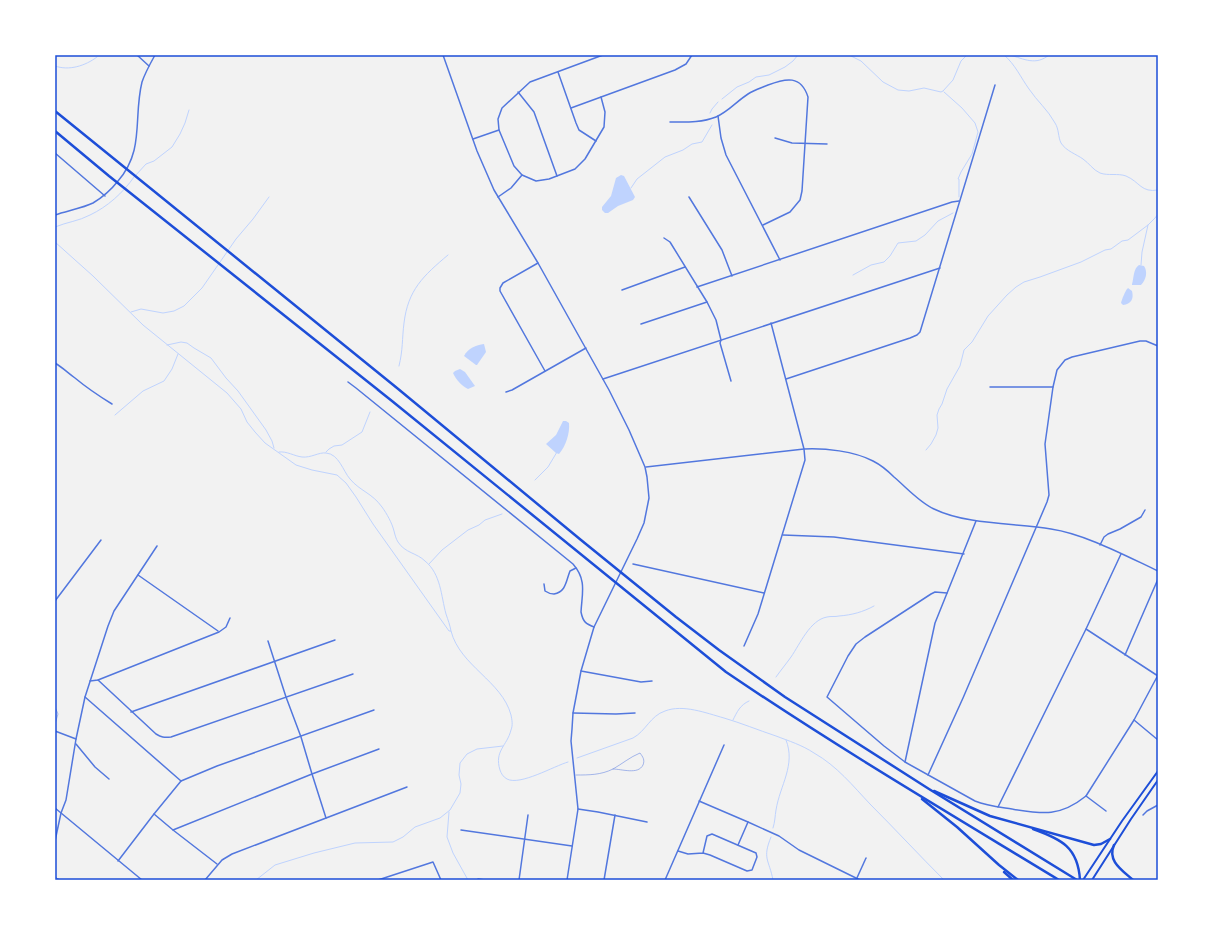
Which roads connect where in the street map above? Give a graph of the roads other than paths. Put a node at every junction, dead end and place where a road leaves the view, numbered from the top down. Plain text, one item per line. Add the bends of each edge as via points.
1 (137, 55) edge
2 (155, 55) edge
3 (444, 55) edge
4 (593, 55) edge
5 (603, 55) edge
6 (692, 55) edge
7 (594, 58) junction
8 (149, 66) junction
9 (558, 72) junction
10 (995, 85) dead end
11 (518, 92) junction
12 (601, 97) junction
13 (571, 108) junction
14 (55, 111) edge
15 (718, 116) junction
16 (670, 122) dead end
17 (499, 130) junction
18 (55, 131) edge
19 (775, 138) dead end
20 (473, 139) junction
21 (596, 141) junction
22 (805, 143) junction
23 (827, 144) dead end
24 (55, 153) edge
25 (522, 175) junction
26 (558, 176) junction
27 (105, 196) junction
28 (498, 197) junction
29 (689, 197) dead end
30 (959, 201) junction
31 (55, 215) edge
32 (763, 226) junction
33 (664, 238) dead end
34 (780, 260) junction
35 (538, 264) junction
36 (685, 268) junction
37 (940, 268) junction
38 (732, 276) junction
39 (697, 287) junction
40 (622, 290) dead end
41 (707, 302) junction
42 (771, 323) junction
43 (641, 324) dead end
44 (721, 340) junction
45 (1158, 346) edge
46 (586, 348) junction
47 (55, 362) edge
48 (545, 371) junction
49 (603, 379) junction
50 (786, 379) junction
51 (732, 381) dead end
52 (348, 382) dead end
53 (990, 387) dead end
54 (1053, 387) junction
55 (506, 392) dead end
56 (112, 404) dead end
57 (804, 449) junction
58 (645, 467) junction
59 (1145, 510) dead end
60 (977, 520) junction
61 (1037, 527) junction
62 (782, 535) junction
63 (101, 540) dead end
64 (1100, 545) junction
65 (157, 546) dead end
66 (964, 554) junction
67 (1121, 554) junction
68 (633, 564) dead end
69 (576, 568) junction
70 (1158, 571) edge
71 (138, 575) junction
72 (1158, 579) edge
73 (544, 584) dead end
74 (764, 593) junction
75 (947, 593) junction
76 (55, 602) edge
77 (230, 618) dead end
78 (594, 627) junction
79 (1086, 629) junction
80 (219, 632) junction
81 (335, 640) dead end
82 (268, 641) dead end
83 (744, 646) dead end
84 (1125, 655) junction
85 (275, 661) junction
86 (581, 671) junction
87 (353, 674) dead end
88 (1158, 676) edge
89 (98, 680) junction
90 (652, 681) dead end
91 (90, 682) junction
92 (85, 697) junction
93 (286, 697) junction
94 (55, 707) edge
95 (374, 710) dead end
96 (131, 712) junction
97 (573, 713) junction
98 (635, 713) dead end
99 (1134, 720) junction
100 (55, 724) edge
101 (55, 731) edge
102 (301, 737) junction
103 (76, 739) junction
104 (1158, 740) edge
105 (76, 744) junction
106 (724, 745) dead end
107 (379, 749) dead end
108 (905, 762) junction
109 (613, 769) junction
110 (1158, 771) edge
111 (312, 774) junction
112 (575, 775) junction
113 (928, 775) junction
114 (109, 779) dead end
115 (1158, 780) edge
116 (181, 781) junction
117 (407, 787) dead end
118 (929, 789) junction
119 (914, 793) junction
120 (1086, 796) junction
121 (699, 801) junction
122 (1158, 805) edge
123 (998, 807) junction
124 (55, 808) edge
125 (578, 809) junction
126 (1106, 811) dead end
127 (61, 813) junction
128 (154, 814) junction
129 (528, 815) dead end
130 (1143, 815) dead end
131 (615, 816) junction
132 (326, 818) junction
133 (647, 822) dead end
134 (748, 822) junction
135 (1016, 824) junction
136 (173, 830) junction
137 (461, 830) dead end
138 (524, 839) junction
139 (1110, 839) junction
140 (55, 841) edge
141 (738, 845) junction
142 (1114, 845) junction
143 (572, 846) junction
144 (678, 852) junction
145 (703, 853) junction
146 (866, 858) dead end
147 (991, 858) junction
148 (118, 861) junction
149 (217, 864) junction
150 (478, 879) edge
151 (856, 879) edge
152 (142, 880) edge
153 (205, 880) edge
154 (378, 880) edge
155 (441, 880) edge
156 (485, 880) edge
157 (519, 880) edge
158 (567, 880) edge
159 (604, 880) edge
160 (665, 880) edge
161 (860, 880) edge
162 (1013, 880) edge
163 (1018, 880) edge
164 (1059, 880) edge
165 (1077, 880) edge
166 (1082, 880) edge
167 (1092, 880) edge
168 (1132, 880) edge

1 - 8 street
2 - 8 street
3 - 20 street
4 - 7 street
5 - 7 street
6 - 12 street via 686,64 674,70
7 - 9 street
8 - 27 street via 142,84 135,149 131,162
9 - 11 street via 530,82
9 - 13 street
10 - 30 street
11 - 17 street via 502,108 498,119
11 - 26 street via 534,112
12 - 13 street
12 - 21 street via 606,112 604,127
13 - 21 street via 579,130
14 - 118 highway via 706,640 785,697
15 - 16 street via 702,121
15 - 22 street via 756,90 789,79 800,84 808,97
15 - 32 street via 726,155
17 - 20 street
17 - 25 street via 514,166
18 - 119 highway via 726,672
19 - 22 street
20 - 28 street
21 - 26 street via 575,169
22 - 23 street
22 - 32 street via 800,200 790,212
24 - 27 street
25 - 26 street via 536,181
25 - 28 street via 511,188
27 - 31 street via 91,204
28 - 35 street
29 - 38 street via 722,250
30 - 34 street
30 - 37 street
32 - 34 street
33 - 36 street via 670,242
34 - 38 street
35 - 46 street
35 - 48 street via 503,283 500,288 501,295
36 - 39 street
36 - 40 street
37 - 42 street
37 - 50 street via 917,335
38 - 39 street
39 - 41 street
41 - 43 street
41 - 44 street via 716,320
42 - 44 street
42 - 50 street
44 - 49 street
44 - 51 street
45 - 54 street via 1140,340 1072,357 1065,360 1057,370
46 - 48 street
46 - 49 street
47 - 56 street
48 - 55 street
49 - 58 street
50 - 57 street
52 - 69 street
53 - 54 street
54 - 61 street via 1045,444 1049,494
57 - 58 street
57 - 60 street via 838,451 872,460 932,508 953,516
57 - 62 street via 804,466
58 - 78 street via 649,485 645,520
59 - 64 street via 1141,517 1104,537
60 - 61 street
60 - 66 street
61 - 64 street via 1068,533
61 - 113 street
62 - 66 street via 834,537
62 - 74 street
63 - 76 street
64 - 67 street
65 - 71 street
66 - 75 street
67 - 70 street
67 - 79 street
68 - 74 street
69 - 73 street via 570,571 565,587 559,593 548,593
69 - 78 street via 583,582 582,617 586,624
71 - 80 street
71 - 91 street via 114,611
72 - 84 street
74 - 83 street
75 - 108 street via 935,623
75 - 108 street via 930,594 856,644 827,697
77 - 80 street via 226,627
78 - 86 street
79 - 84 street
79 - 123 street
80 - 89 street
81 - 85 street
82 - 85 street
84 - 88 street
85 - 93 street
85 - 96 street
86 - 90 street via 641,682
86 - 97 street
87 - 93 street
88 - 99 street
89 - 91 street
89 - 96 street
91 - 92 street
92 - 103 street
92 - 116 street
93 - 96 street via 165,738 156,734
93 - 102 street
94 - 100 lane via 58,714
95 - 102 street
97 - 98 street
97 - 112 street via 571,741
99 - 104 street
99 - 120 street
101 - 103 street
102 - 111 street
102 - 116 street via 216,766
103 - 105 street
105 - 114 street
105 - 127 street via 66,800
106 - 121 street
107 - 111 street
108 - 113 street
109 - 109 lane via 636,771 644,764 644,760 640,753
109 - 112 lane via 603,773
110 - 139 main road
111 - 132 street
111 - 136 street
112 - 125 street
113 - 123 street via 975,801
115 - 142 main road
116 - 128 street
117 - 132 street
118 - 135 highway via 984,814
118 - 165 highway
119 - 147 highway
119 - 164 highway
120 - 123 street via 1070,807 1047,813
120 - 126 street
121 - 134 street
121 - 144 street
122 - 130 street
124 - 127 street
125 - 131 street
125 - 143 street
127 - 140 street
127 - 148 street
128 - 136 street
128 - 148 street
129 - 138 street
131 - 133 street
131 - 159 street
132 - 149 street via 232,854
134 - 141 street
134 - 151 street via 779,836 799,850
135 - 139 highway via 1095,845
135 - 166 highway via 1052,836 1065,845 1077,862
136 - 149 street
137 - 138 street
138 - 143 street
138 - 157 street
139 - 166 main road
141 - 145 street via 712,834 707,836
141 - 145 street via 756,853 752,870 747,871
142 - 167 main road
142 - 168 highway via 1113,861
143 - 158 street
144 - 145 street
144 - 160 street
146 - 151 street
147 - 162 highway
147 - 163 highway
148 - 152 street
149 - 153 street
150 - 156 street
151 - 161 street
154 - 155 street via 433,862

